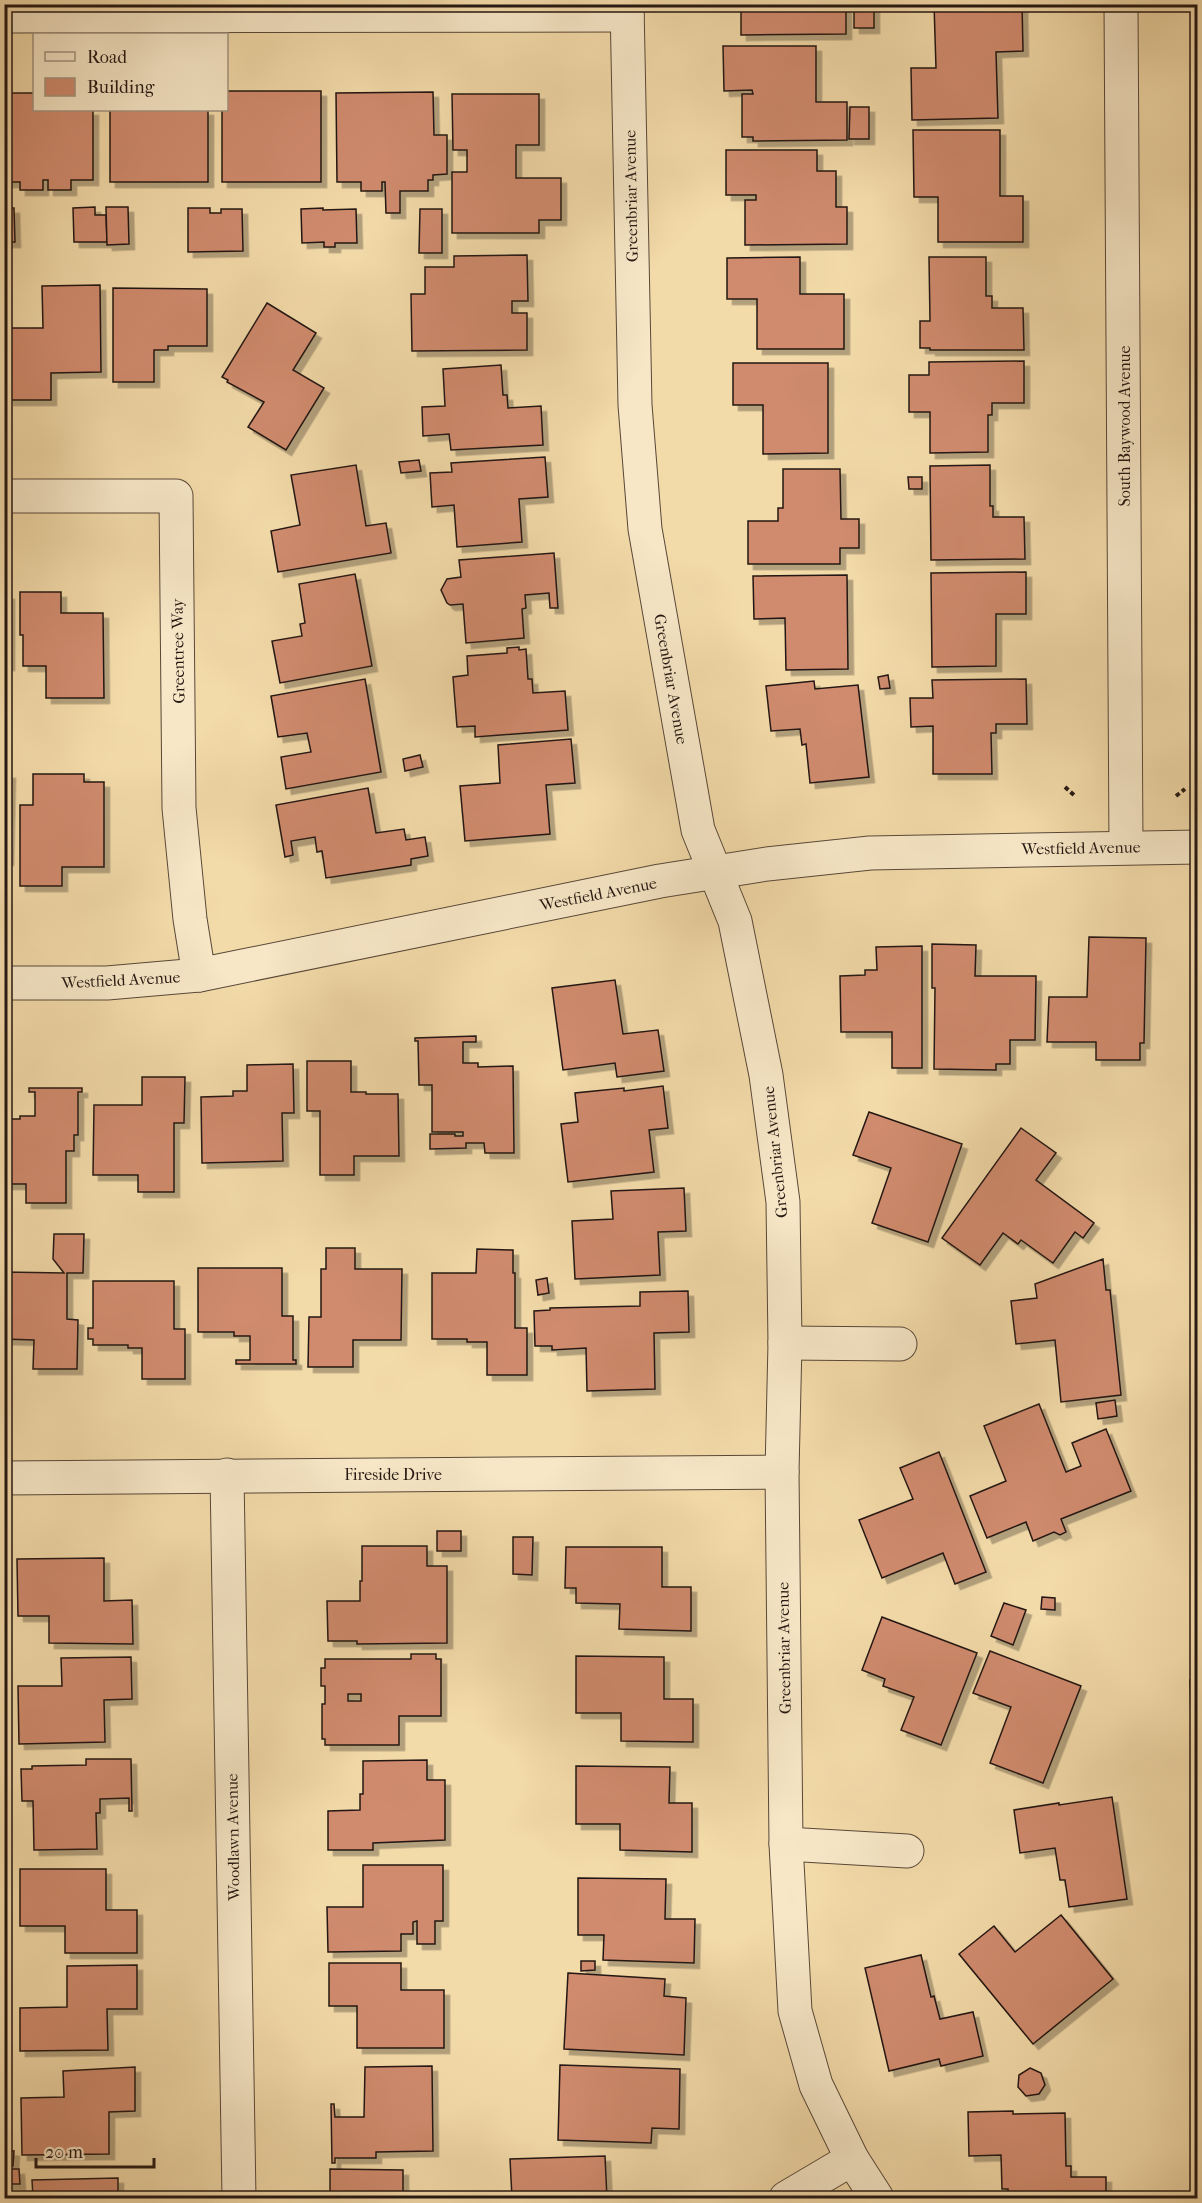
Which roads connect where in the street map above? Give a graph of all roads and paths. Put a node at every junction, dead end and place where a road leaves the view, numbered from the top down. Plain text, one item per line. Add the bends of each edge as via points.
1 (1121, 4) edge
2 (627, 10) edge
3 (4, 16) edge
4 (4, 496) edge
5 (1065, 787) dead end
6 (1185, 789) dead end
7 (1176, 796) dead end
8 (1076, 797) dead end
9 (1126, 847) junction
10 (1197, 847) edge
11 (714, 872) junction
12 (199, 975) junction
13 (4, 983) edge
14 (784, 1343) junction
15 (900, 1344) dead end
16 (782, 1472) junction
17 (227, 1475) junction
18 (4, 1478) edge
19 (786, 1844) junction
20 (907, 1851) dead end
21 (852, 2159) junction
22 (239, 2199) edge
23 (786, 2199) edge
24 (877, 2199) edge

1 - 9 street, South Baywood Avenue
2 - 3 street
2 - 11 street, Greenbriar Avenue via 635,405 645,529 698,830
4 - 12 street, Greentree Way via 176,496 179,808
5 - 8 path
6 - 7 path
9 - 10 street, Westfield Avenue
9 - 11 street, Westfield Avenue via 870,853
11 - 12 street, Westfield Avenue
11 - 14 street, Greenbriar Avenue via 735,921 766,1075 783,1202
12 - 13 street, Westfield Avenue via 106,983
14 - 15 street
14 - 16 street, Greenbriar Avenue
16 - 17 street, Fireside Drive
16 - 19 street, Greenbriar Avenue
17 - 18 street, Fireside Drive
17 - 22 street, Woodlawn Avenue
19 - 20 street
19 - 21 street, Greenbriar Avenue via 795,2011 816,2085
21 - 23 street
21 - 24 street, Greenbriar Avenue

